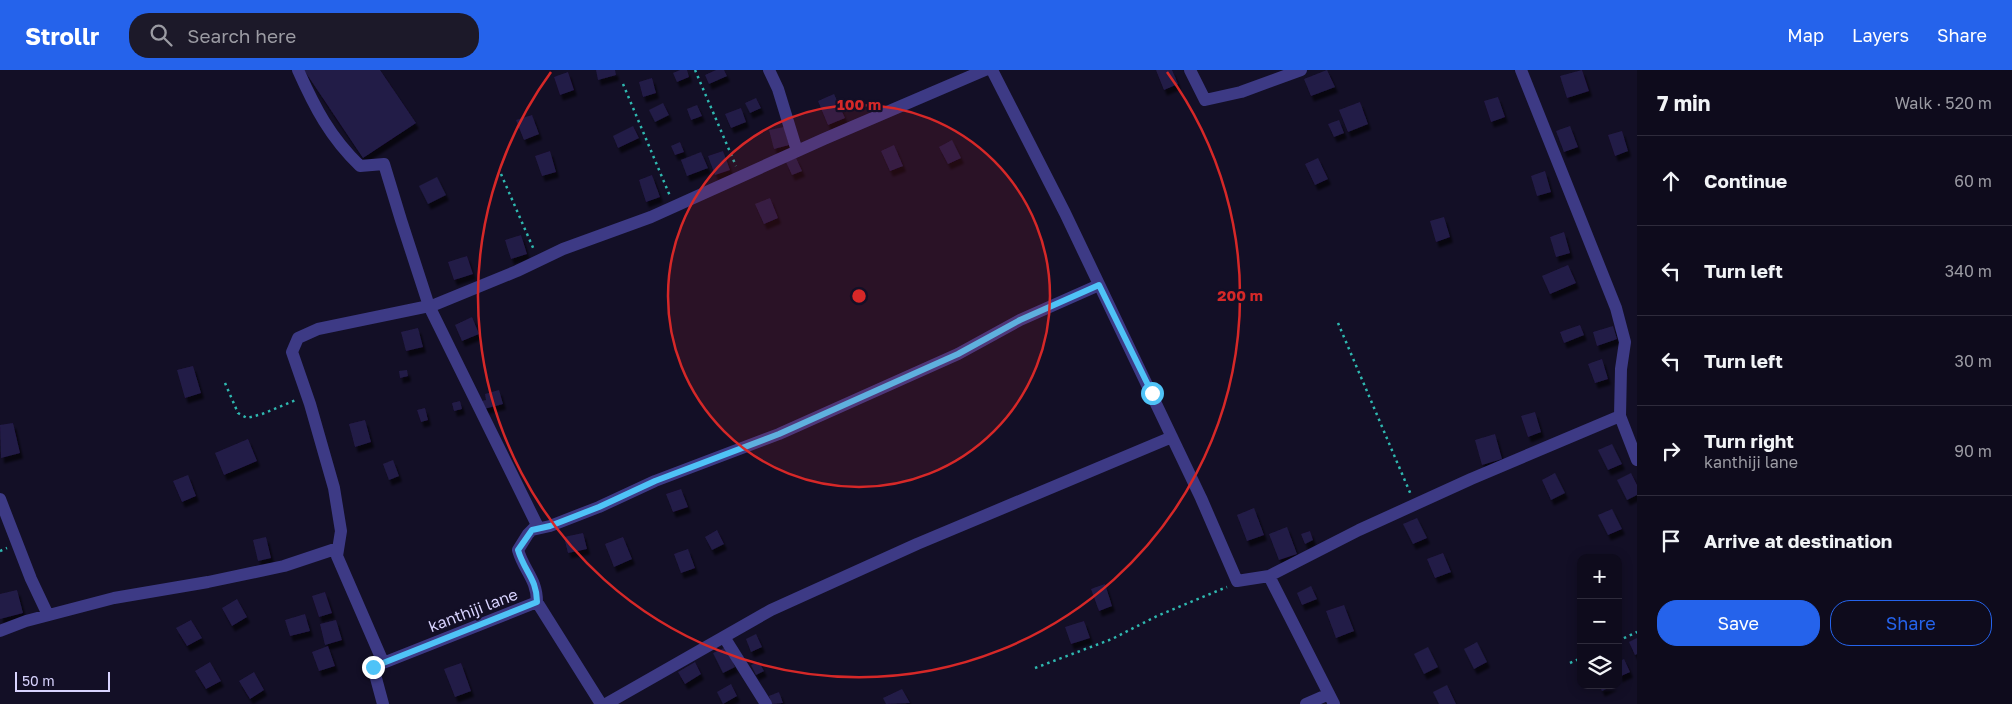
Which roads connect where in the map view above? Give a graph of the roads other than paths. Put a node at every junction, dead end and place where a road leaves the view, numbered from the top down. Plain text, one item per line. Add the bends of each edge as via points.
1 (298, 70) edge
2 (769, 70) edge
3 (985, 70) edge
4 (992, 70) edge
5 (1190, 70) edge
6 (1300, 70) edge
7 (1520, 70) edge
8 (797, 151) junction
9 (1099, 285) junction
10 (429, 306) junction
11 (1620, 416) junction
12 (1172, 437) junction
13 (1637, 460) edge
14 (0, 499) edge
15 (532, 530) junction
16 (338, 548) junction
17 (1269, 576) junction
18 (537, 602) junction
19 (48, 615) junction
20 (0, 631) edge
21 (724, 636) junction
22 (383, 662) junction
23 (1332, 699) edge
24 (383, 704) edge
25 (601, 704) edge
26 (606, 704) edge
27 (766, 704) edge
28 (1306, 704) edge

1 - 10 street via 312,103 340,147 360,166 384,164
2 - 8 street
3 - 8 street
4 - 9 street
5 - 6 street via 1205,100 1242,92
7 - 11 street via 1616,308 1625,342
8 - 10 street via 651,217 563,249
9 - 12 street
9 - 15 street via 1020,320 958,354 779,434 655,481 599,507
10 - 15 street via 538,525
10 - 16 street via 318,329 298,338 292,352 334,488 341,532
11 - 13 street
11 - 17 street via 1471,478
12 - 17 street via 1237,581
12 - 21 street via 917,544 771,610
14 - 19 street
15 - 18 street via 518,550 537,588
16 - 19 street via 284,566 114,598
16 - 22 street via 337,556
17 - 23 street
18 - 22 street, kanthiji lane
18 - 25 street, kanthiji lane
19 - 20 street
21 - 26 street
21 - 27 street
22 - 24 street via 373,667
23 - 28 street

